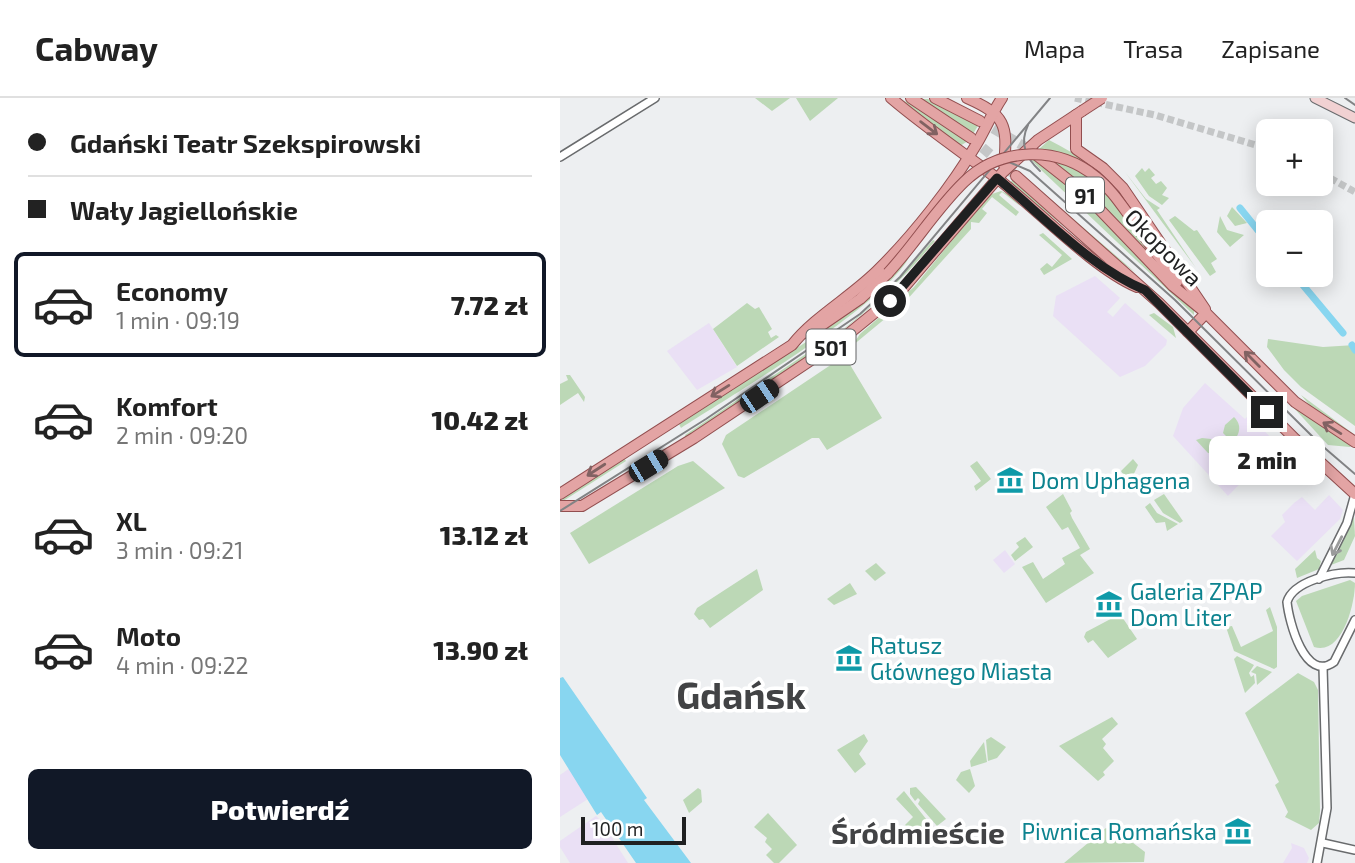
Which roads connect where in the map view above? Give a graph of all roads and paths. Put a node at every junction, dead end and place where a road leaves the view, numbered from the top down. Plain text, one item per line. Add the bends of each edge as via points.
1 (655, 98) edge
2 (891, 98) edge
3 (911, 98) edge
4 (935, 98) edge
5 (967, 98) edge
6 (1002, 98) edge
7 (1102, 98) edge
8 (1315, 98) edge
9 (994, 111) junction
10 (1079, 113) junction
11 (1355, 118) edge
12 (980, 121) tunnel mouth
13 (974, 141) junction
14 (1034, 153) tunnel mouth
15 (560, 157) edge
16 (968, 158) junction
17 (983, 169) junction
18 (1000, 175) junction
19 (1016, 176) tunnel mouth
20 (1145, 290) junction
21 (1192, 302) junction
22 (1206, 313) junction
23 (1188, 332) junction
24 (792, 345) junction
25 (1355, 442) edge
26 (560, 494) edge
27 (1355, 494) edge
28 (560, 506) edge
29 (1355, 573) edge
30 (1319, 580) junction
31 (1355, 620) edge
32 (1323, 667) junction
33 (1323, 843) junction
34 (1355, 850) edge
35 (1317, 863) edge

1 - 15 street
2 -> 16 main road
3 - 13 main road
4 - 12 main road
5 - 9 main road
6 - 9 main road, 501
7 - 10 main road, 501, bridge
8 - 11 main road
9 - 13 main road, 501
9 - 18 main road via 1005,132
10 - 18 main road, 501 via 1038,140
10 - 22 main road via 1076,149 1123,188
13 - 16 main road, 501
13 - 17 main road
14 - 21 main road, Okopowa / 91 via 1074,184
16 - 17 main road
16 - 24 main road, 501 via 882,267
17 - 18 main road
18 - 20 main road via 1085,251 1126,282
18 - 28 main road, 501 via 916,275 866,320 749,402 582,506
19 - 20 main road, Okopowa / 91
20 - 23 main road, Okopowa / 91
21 - 22 main road, Okopowa / 91
21 - 24 main road, bridge via 1107,186 1080,166 1050,155 1009,157 984,167 963,183 888,273 860,299
22 - 23 main road
25 -> 22 main road, 91 via 1301,407
23 - 27 main road, 91
24 -> 26 main road, 501
27 -> 30 street via 1348,523
29 - 30 street
30 - 32 street via 1292,590 1287,607 1307,659
31 - 32 street via 1334,662
32 - 33 street via 1327,808
33 - 34 street
33 - 35 street

